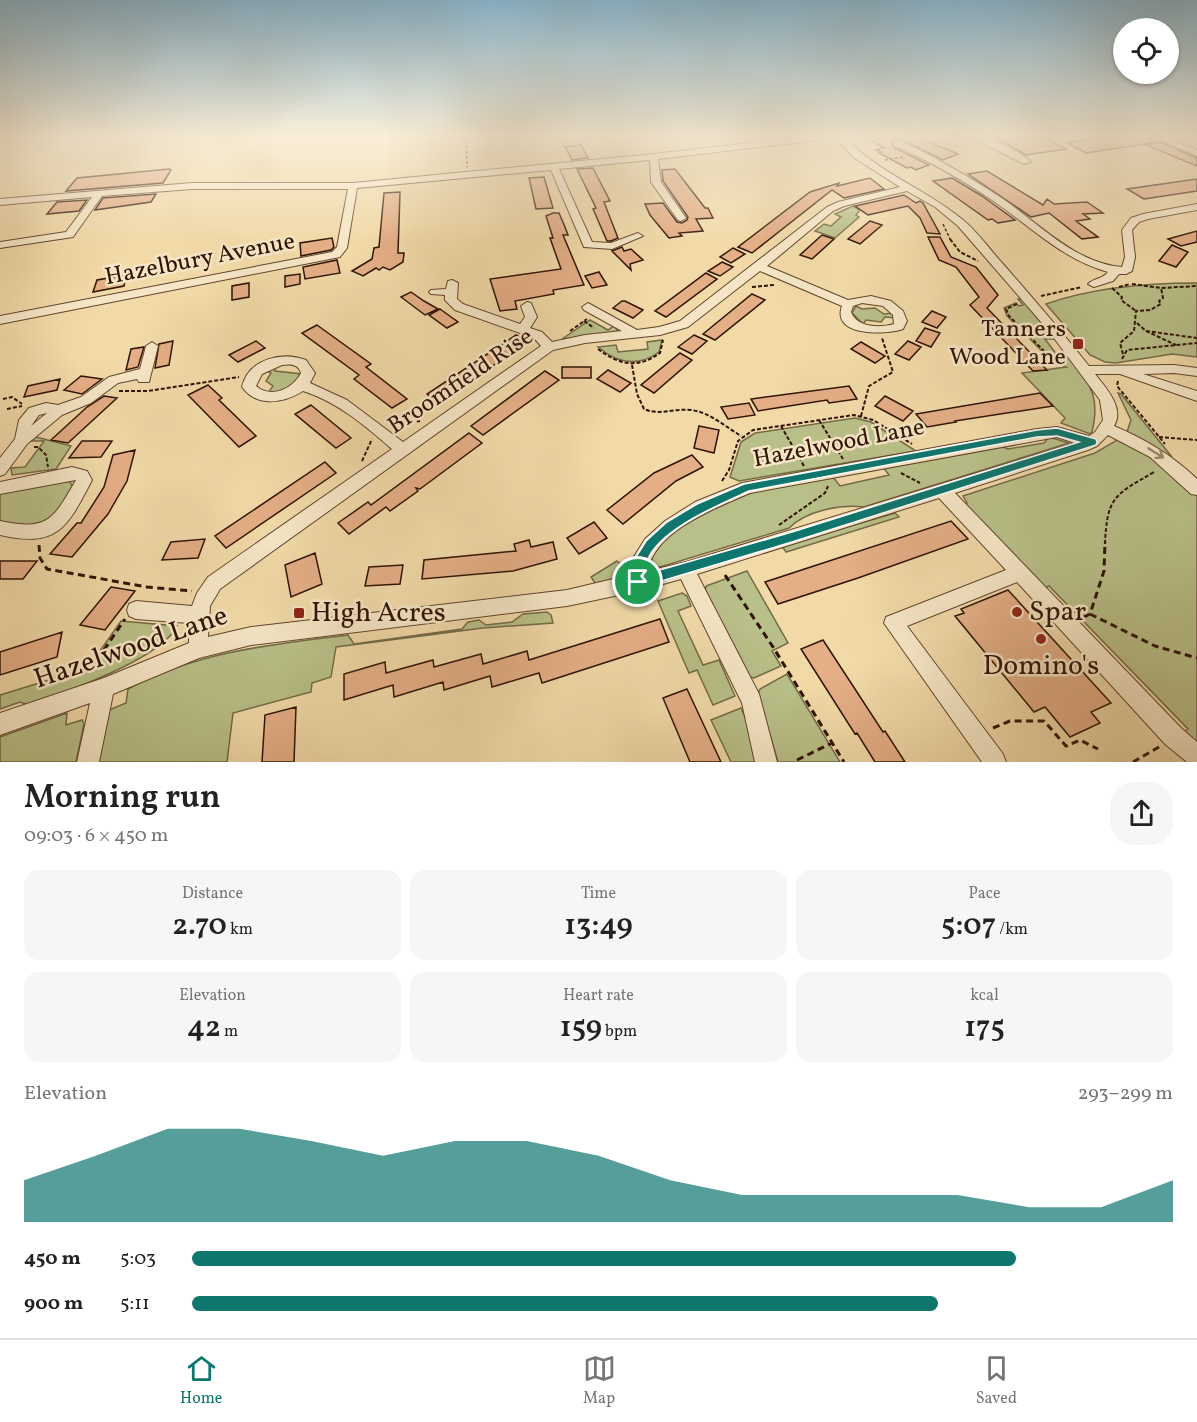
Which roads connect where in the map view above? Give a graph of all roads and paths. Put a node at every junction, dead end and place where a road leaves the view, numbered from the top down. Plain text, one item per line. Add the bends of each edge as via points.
1 (461, 172) junction
2 (465, 172) edge
3 (469, 172) edge
4 (556, 172) edge
5 (655, 172) edge
6 (881, 172) edge
7 (950, 172) edge
8 (353, 186) junction
9 (908, 188) junction
10 (116, 189) junction
11 (99, 194) junction
12 (0, 195) edge
13 (0, 202) edge
14 (1197, 207) edge
15 (681, 218) dead end
16 (947, 222) dead end
17 (629, 238) dead end
18 (0, 245) edge
19 (982, 262) dead end
20 (759, 267) junction
21 (1115, 271) junction
22 (1129, 279) dead end
23 (1132, 284) junction
24 (777, 285) dead end
25 (1092, 285) joint
26 (1197, 286) edge
27 (1119, 287) dead end
28 (743, 288) dead end
29 (1112, 288) dead end
30 (1161, 288) junction
31 (435, 292) dead end
32 (1035, 298) dead end
33 (848, 304) dead end
34 (1020, 304) dead end
35 (528, 306) dead end
36 (1136, 311) junction
37 (588, 312) joint
38 (0, 320) edge
39 (1137, 323) junction
40 (524, 329) junction
41 (1146, 331) junction
42 (567, 333) dead end
43 (636, 334) junction
44 (881, 335) dead end
45 (662, 337) dead end
46 (1197, 338) edge
47 (1197, 343) edge
48 (593, 344) dead end
49 (1177, 345) junction
50 (153, 346) dead end
51 (549, 347) junction
52 (1123, 354) junction
53 (1067, 364) dead end
54 (632, 365) junction
55 (1087, 370) junction
56 (1121, 370) junction
57 (1197, 372) edge
58 (242, 377) dead end
59 (301, 385) dead end
60 (116, 390) dead end
61 (1197, 396) edge
62 (3, 399) dead end
63 (7, 409) dead end
64 (861, 416) junction
65 (819, 420) junction
66 (425, 421) dead end
67 (387, 426) dead end
68 (782, 426) junction
69 (1107, 429) junction
70 (373, 436) dead end
71 (742, 437) junction
72 (1159, 437) junction
73 (1197, 440) edge
74 (1092, 442) junction
75 (27, 444) junction
76 (916, 447) dead end
77 (402, 449) junction
78 (1169, 456) junction
79 (844, 460) dead end
80 (361, 463) dead end
81 (880, 463) junction
82 (804, 466) dead end
83 (0, 470) edge
84 (48, 472) dead end
85 (831, 479) dead end
86 (722, 481) dead end
87 (0, 488) edge
88 (935, 488) junction
89 (1197, 489) edge
90 (777, 527) dead end
91 (0, 528) edge
92 (39, 538) dead end
93 (686, 570) junction
94 (1019, 573) junction
95 (725, 575) dead end
96 (638, 582) junction
97 (147, 587) junction
98 (192, 591) dead end
99 (135, 607) junction
100 (1090, 614) junction
101 (199, 615) junction
102 (1068, 625) junction
103 (199, 649) junction
104 (1197, 658) edge
105 (91, 669) dead end
106 (104, 688) junction
107 (0, 724) edge
108 (976, 736) junction
109 (833, 742) junction
110 (1167, 743) dead end
111 (1098, 748) dead end
112 (1197, 756) edge
113 (797, 760) dead end
114 (88, 762) edge
115 (766, 762) edge
116 (844, 762) edge
117 (994, 762) edge
118 (1133, 762) edge

1 - 2 street
1 - 3 street
1 - 8 street
1 - 10 street via 344,181 189,180
4 - 17 street via 588,245 606,247
5 - 15 street via 656,182
6 - 9 street
7 - 21 street via 1073,253
8 - 10 street
8 - 38 street, Hazelbury Avenue via 342,248 336,255
9 - 20 street, Broomfield Rise via 834,207
9 - 55 street via 962,224
10 - 11 street
10 - 12 street
11 - 13 street
11 - 18 street via 69,235
14 - 21 street via 1135,220 1127,230 1129,266 1126,271
16 - 19 path via 942,222 958,252
20 - 33 street
20 - 43 street, Broomfield Rise via 689,321
21 - 25 street via 1109,279
22 - 23 path
23 - 27 path
23 - 30 path
24 - 28 path
25 - 32 path
26 - 30 path
29 - 36 path via 1125,305
30 - 36 path via 1161,304
31 - 40 street via 451,287 452,300 459,308
34 - 53 path via 1006,309 1009,316 1053,360
35 - 40 street via 531,317
36 - 39 path
37 - 42 path
37 - 43 street
39 - 41 path
39 - 52 path via 1131,338 1120,343
40 - 51 street via 541,336
41 - 46 path
41 - 49 path
43 - 51 street, Broomfield Rise
44 - 64 path via 893,372 869,386
45 - 54 path via 660,353 645,364
47 - 49 path
48 - 54 path via 608,357
49 - 52 path via 1127,350
50 - 75 street via 145,376 114,380 86,400 55,412
51 - 77 street, Broomfield Rise
52 - 56 path
54 - 71 path via 644,409 657,413 700,413
55 - 56 street
55 - 69 street via 1107,399
56 - 57 street
56 - 61 street
56 - 72 path via 1117,387
58 - 60 path via 148,391
59 - 77 street via 350,406
62 - 63 path via 12,397 25,405
64 - 65 path
64 - 76 path
65 - 68 path
65 - 79 path
66 - 67 path
68 - 71 path via 753,430
68 - 82 path
69 - 74 street, Hazelwood Lane
69 -> 78 street
70 - 80 path
71 - 86 path
72 - 73 path
72 - 78 path
74 - 81 street, Hazelwood Lane via 1057,432
74 - 88 street, Hazelwood Lane
75 - 83 street
75 - 84 path via 46,455
77 - 101 street, Broomfield Rise via 214,583 204,594
78 - 89 street
78 - 100 path via 1118,493 1112,503 1106,526 1104,571
81 - 88 path
81 - 96 street, Hazelwood Lane via 748,487 722,497 671,526 651,544 641,560
85 - 90 path via 825,493
87 - 91 street via 72,473 81,474 84,480 60,520 46,529 33,533
88 - 93 street, Hazelwood Lane
88 - 94 street
92 - 97 path via 39,556 47,569
93 - 96 street, Hazelwood Lane
93 - 115 street via 752,702
94 - 102 street
94 - 108 street via 893,622
95 - 109 path
96 - 103 street, Hazelwood Lane via 567,598 251,636
97 - 98 path
97 - 99 path
99 - 101 street
99 - 105 path
100 - 102 path
100 - 104 path via 1146,644
101 - 103 street, Broomfield Rise
102 - 112 street via 1173,736
103 - 106 street, Hazelwood Lane
106 - 107 street, Hazelwood Lane
106 - 114 street
108 - 111 path via 1010,721 1044,721 1066,746 1080,740
108 - 117 street
109 - 113 path
109 - 116 path
110 - 118 path

